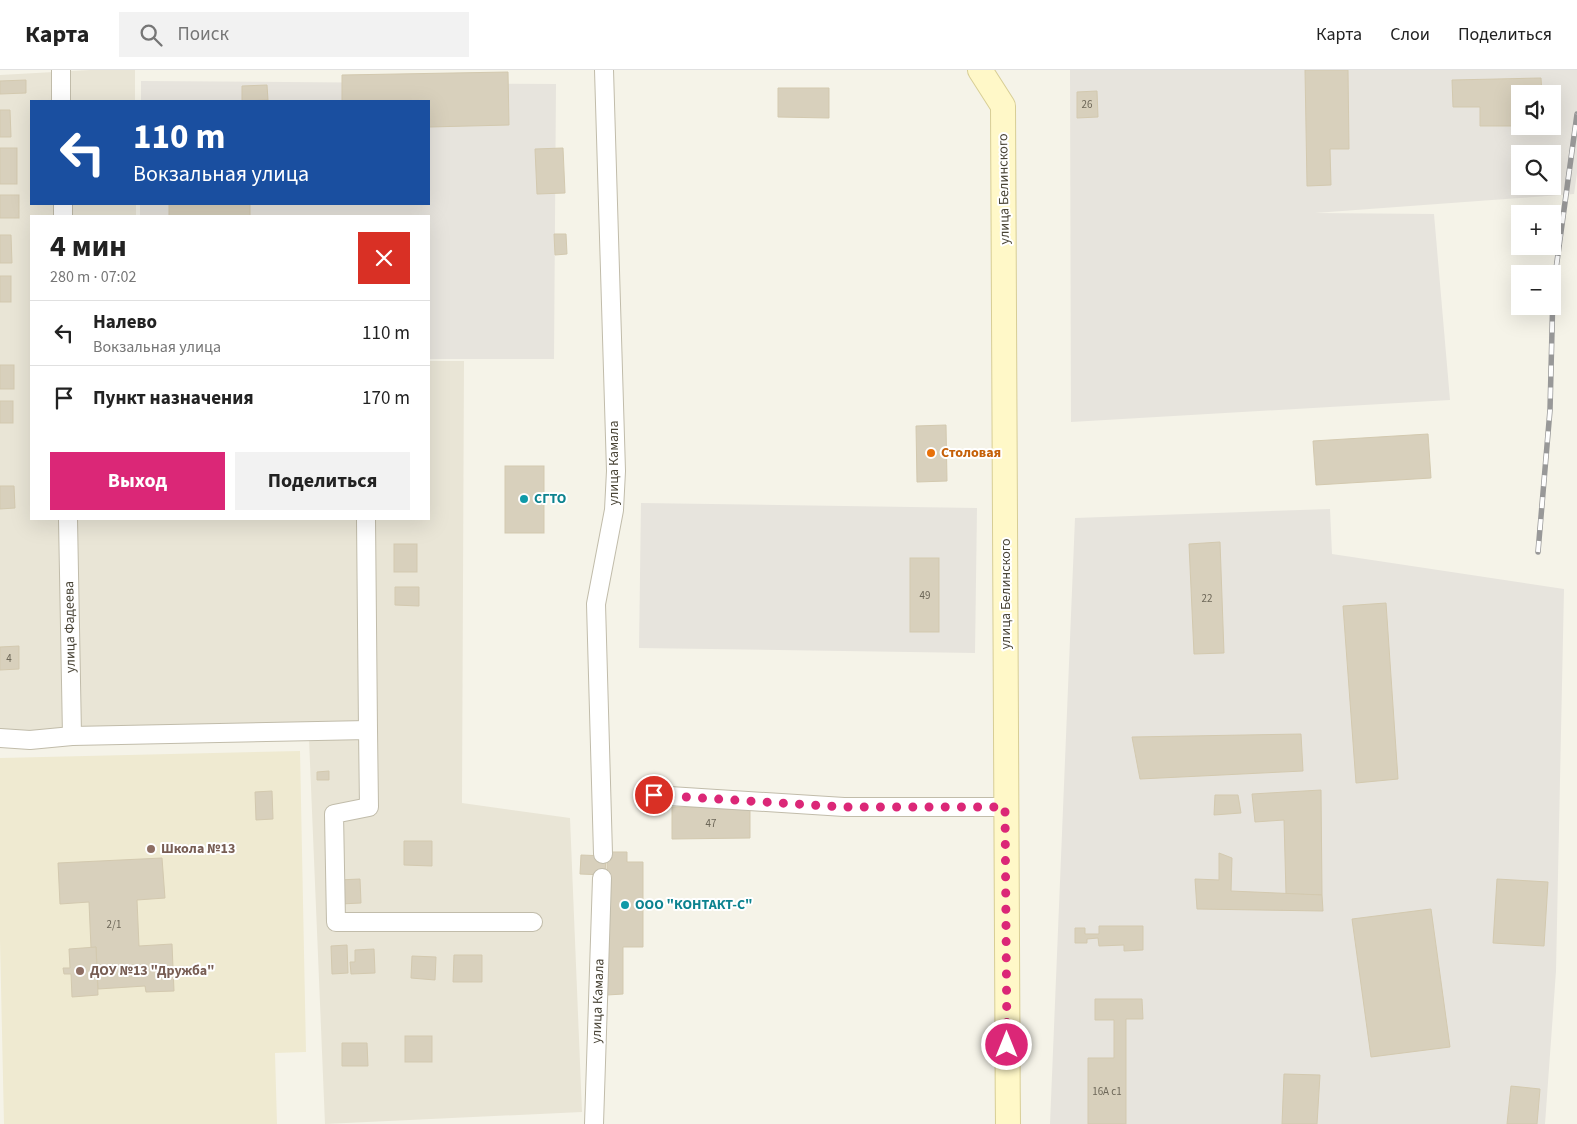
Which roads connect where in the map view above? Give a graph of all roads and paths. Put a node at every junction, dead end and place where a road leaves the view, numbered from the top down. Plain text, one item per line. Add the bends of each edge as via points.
1 (61, 70) edge
2 (604, 70) edge
3 (980, 70) edge
4 (61, 100) edge
5 (68, 520) edge
6 (366, 520) edge
7 (368, 730) junction
8 (72, 736) junction
9 (0, 738) edge
10 (654, 795) dead end
11 (1005, 807) junction
12 (603, 854) dead end
13 (602, 878) dead end
14 (533, 922) dead end
15 (594, 1124) edge
16 (1008, 1124) edge

1 - 4 street
2 - 12 street, улица Камала via 616,472 614,510 596,604
3 - 11 street, улица Белинского via 1003,106
5 - 8 street, улица Фадеева
6 - 7 street
7 - 8 street
7 - 14 street via 369,807 334,814 336,922
8 - 9 street via 30,740
10 - 11 street via 844,807
11 - 16 street, улица Белинского
13 - 15 street, улица Камала

